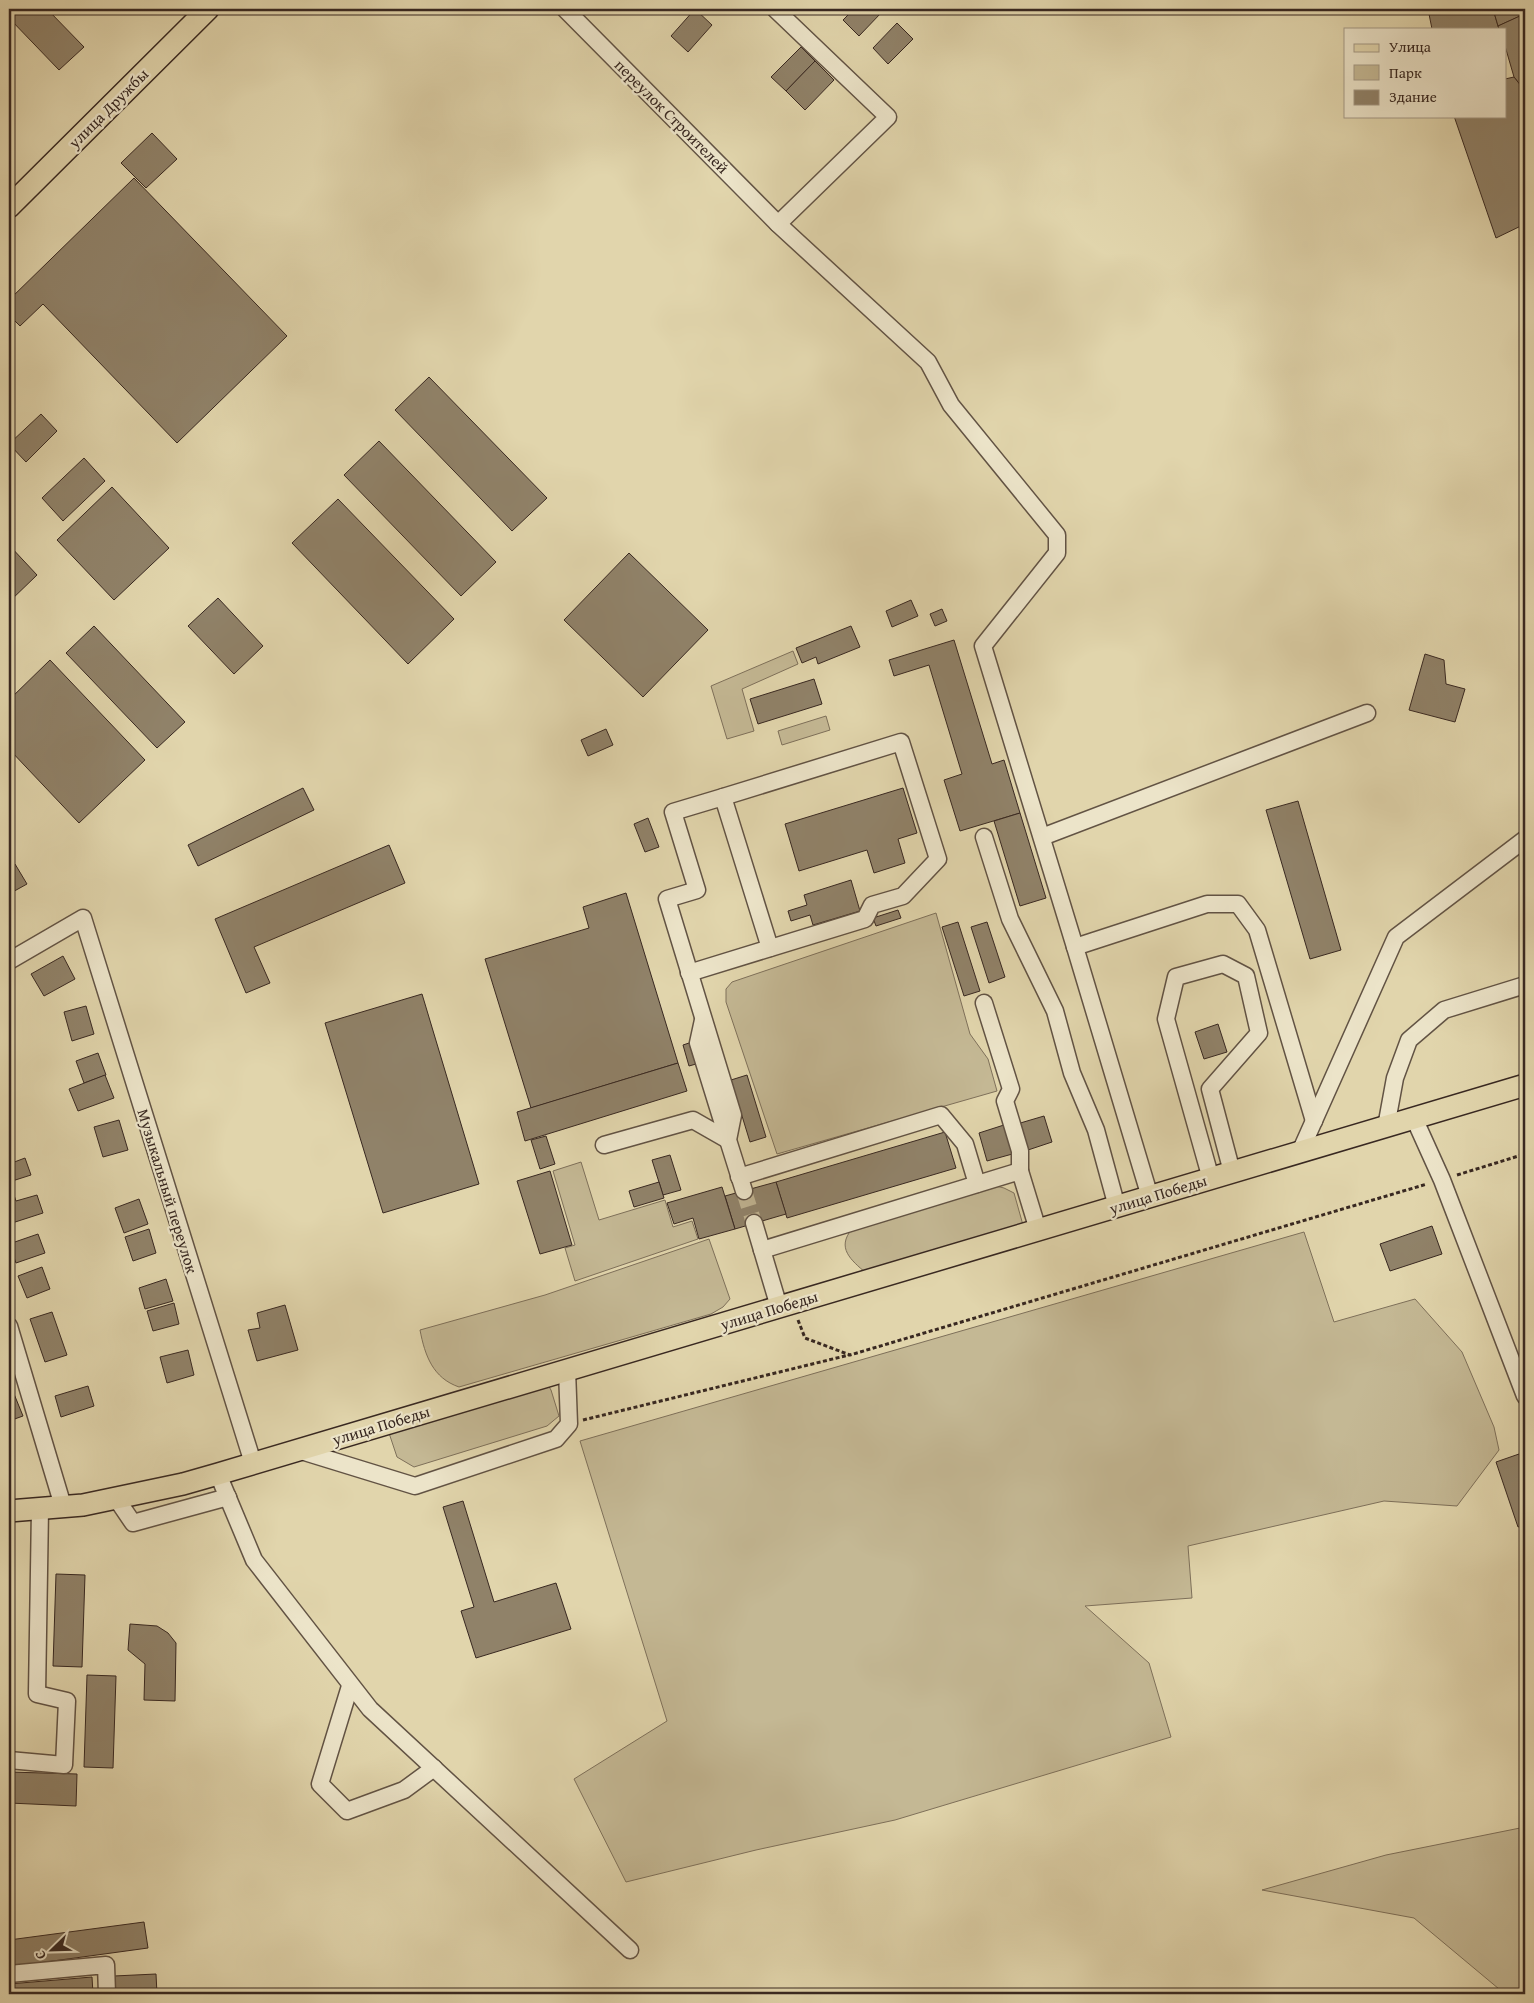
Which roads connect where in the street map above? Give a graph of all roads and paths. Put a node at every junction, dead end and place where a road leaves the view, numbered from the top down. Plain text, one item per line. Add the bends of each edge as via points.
1 (208, 9) edge
2 (565, 9) edge
3 (775, 9) edge
4 (9, 207) edge
5 (778, 224) junction
6 (1367, 713) dead end
7 (723, 797) junction
8 (984, 837) dead end
9 (1042, 837) junction
10 (1525, 839) edge
11 (1075, 947) junction
12 (770, 948) junction
13 (9, 961) edge
14 (689, 973) junction
15 (1525, 985) edge
16 (984, 1003) dead end
17 (1525, 1085) edge
18 (1414, 1118) junction
19 (1314, 1121) junction
20 (1386, 1127) junction
21 (728, 1140) junction
22 (604, 1145) dead end
23 (1300, 1152) junction
24 (1525, 1154) edge
25 (1020, 1171) junction
26 (1232, 1172) junction
27 (1211, 1179) junction
28 (1442, 1180) junction
29 (977, 1184) junction
30 (1150, 1197) junction
31 (1117, 1206) junction
32 (754, 1223) tunnel mouth
33 (1038, 1230) junction
34 (762, 1250) junction
35 (786, 1305) junction
36 (9, 1326) edge
37 (850, 1355) junction
38 (567, 1370) junction
39 (1525, 1396) edge
40 (569, 1424) junction
41 (298, 1450) junction
42 (253, 1463) junction
43 (218, 1474) junction
44 (228, 1497) junction
45 (116, 1498) junction
46 (63, 1506) junction
47 (40, 1509) junction
48 (9, 1511) edge
49 (350, 1686) junction
50 (9, 1760) edge
51 (434, 1768) junction
52 (630, 1950) dead end
53 (9, 1974) edge
54 (107, 1994) edge

1 - 4 main road, улица Дружбы
2 - 5 street, переулок Строителей
3 - 5 street via 888,117
5 - 9 street, переулок Строителей via 928,362 951,405 1057,535 1057,553 984,646
6 - 9 street
7 - 12 street
7 - 12 street via 902,742 938,859 903,896 872,905 865,919
7 - 14 street via 673,812 697,890 667,899
8 - 31 street via 1010,919 1055,1010 1072,1074 1096,1130
9 - 11 street
10 - 19 street via 1396,936
11 - 19 street via 1207,904 1238,904 1257,930
11 - 30 street
12 - 14 street
13 - 42 street, Музыкальный переулок via 83,918
14 - 21 street via 704,1019 698,1043
15 - 20 street via 1444,1010 1409,1040 1395,1078
16 - 25 street via 1011,1089 1005,1101 1020,1151
17 - 18 main road, улица Победы
18 - 20 main road, улица Победы
18 - 28 street
19 - 23 street
20 - 23 main road, улица Победы
21 - 22 street via 694,1120
21 - 29 street via 742,1184 941,1115 965,1144
23 - 26 main road, улица Победы
24 - 28 path
25 - 29 street
25 - 33 street
26 - 27 main road, улица Победы
26 - 27 street via 1210,1089 1259,1033 1246,976 1223,964 1176,977 1166,1019
27 - 30 main road, улица Победы
28 - 37 path
28 - 39 street
29 - 34 street
30 - 31 main road, улица Победы
31 - 33 main road, улица Победы
32 - 34 street
33 - 35 main road, улица Победы
34 - 35 street
35 - 37 path via 804,1338
35 - 38 main road, улица Победы
36 - 46 street
37 - 40 path
38 - 40 street
38 - 41 main road, улица Победы
40 - 41 street via 556,1439 415,1486
41 - 42 main road, улица Победы
42 - 43 main road, улица Победы
43 - 44 street
43 - 45 main road, улица Победы
44 - 45 street via 133,1523
44 - 49 street via 254,1560
45 - 46 main road, улица Победы
46 - 47 main road, улица Победы
47 - 48 main road, улица Победы
47 - 50 street via 37,1694 67,1701 64,1765
49 - 51 street
49 - 51 street via 320,1784 347,1811 404,1790
51 - 52 street
53 - 54 street via 106,1965

